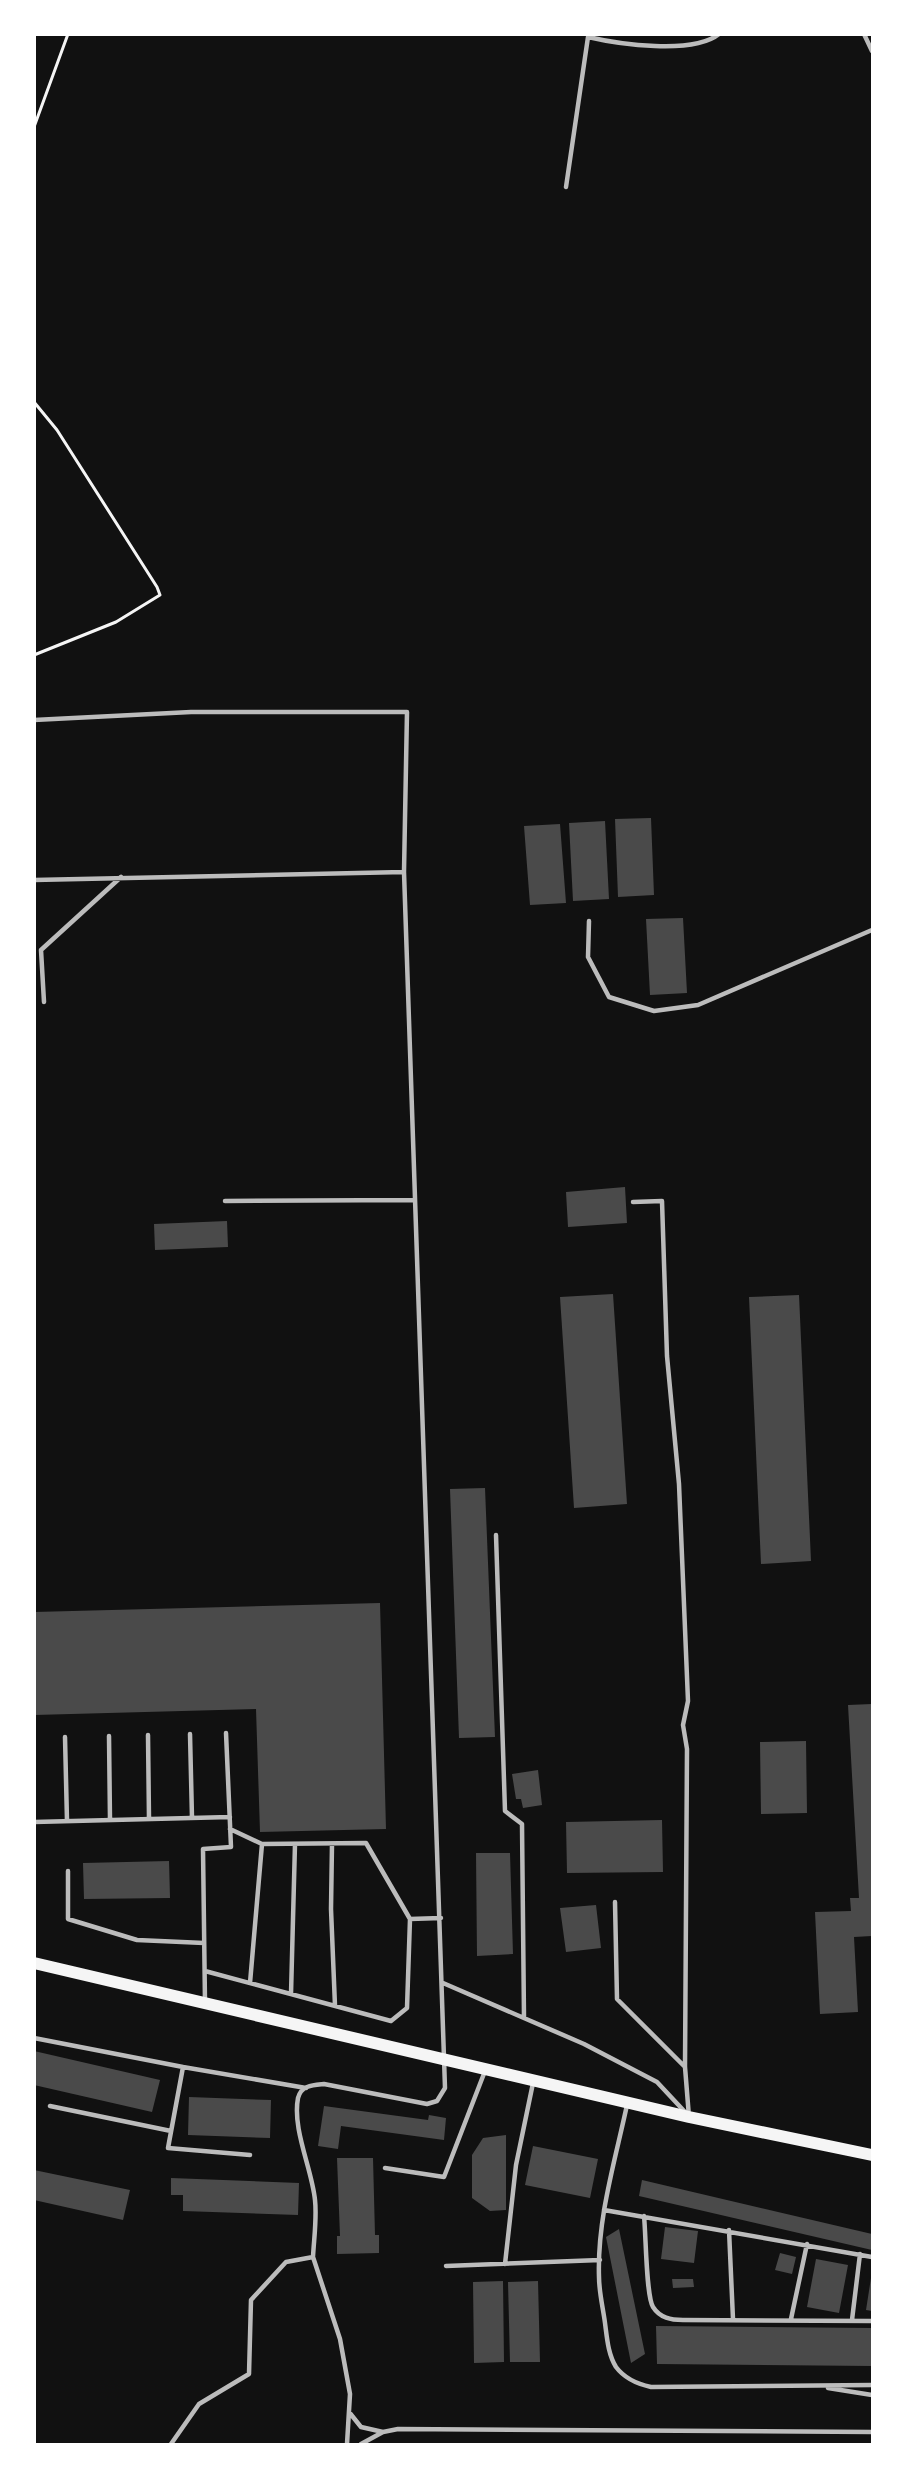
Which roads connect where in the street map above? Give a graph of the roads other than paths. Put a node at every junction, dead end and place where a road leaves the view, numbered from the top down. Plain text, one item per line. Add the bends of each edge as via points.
1 (719, 34) edge
2 (864, 34) edge
3 (588, 36) edge
4 (873, 51) edge
5 (566, 187) dead end
6 (34, 720) edge
7 (404, 872) junction
8 (121, 877) junction
9 (34, 880) edge
10 (589, 921) dead end
11 (873, 930) edge
12 (44, 1002) dead end
13 (415, 1200) junction
14 (225, 1202) dead end
15 (633, 1202) dead end
16 (496, 1535) dead end
17 (226, 1733) dead end
18 (190, 1734) dead end
19 (148, 1735) dead end
20 (109, 1736) dead end
21 (65, 1737) dead end
22 (230, 1817) junction
23 (192, 1818) junction
24 (149, 1819) junction
25 (110, 1820) junction
26 (67, 1821) junction
27 (34, 1822) edge
28 (230, 1830) junction
29 (262, 1844) junction
30 (295, 1844) junction
31 (332, 1844) junction
32 (68, 1871) dead end
33 (615, 1902) dead end
34 (441, 1918) junction
35 (410, 1919) junction
36 (204, 1943) junction
37 (34, 1963) edge
38 (205, 1971) junction
39 (250, 1983) junction
40 (443, 1983) junction
41 (291, 1994) junction
42 (205, 2003) junction
43 (335, 2006) junction
44 (524, 2018) junction
45 (34, 2038) edge
46 (445, 2059) junction
47 (183, 2067) junction
48 (685, 2067) junction
49 (486, 2069) junction
50 (534, 2080) junction
51 (306, 2088) junction
52 (627, 2102) junction
53 (50, 2106) dead end
54 (689, 2117) junction
55 (171, 2131) junction
56 (250, 2155) dead end
57 (873, 2155) edge
58 (385, 2168) dead end
59 (604, 2210) junction
60 (644, 2216) junction
61 (729, 2230) junction
62 (807, 2244) junction
63 (861, 2254) junction
64 (314, 2257) junction
65 (873, 2257) edge
66 (600, 2260) junction
67 (505, 2264) junction
68 (446, 2266) dead end
69 (733, 2319) junction
70 (791, 2319) junction
71 (852, 2320) junction
72 (873, 2321) edge
73 (813, 2385) junction
74 (873, 2385) edge
75 (873, 2395) edge
76 (349, 2412) junction
77 (383, 2432) junction
78 (873, 2432) edge
79 (171, 2445) edge
80 (347, 2445) edge
81 (361, 2445) edge

1 - 3 lane via 712,40 661,48
2 - 4 lane
3 - 5 lane
6 - 7 lane via 191,712 406,712
7 - 8 lane
7 - 13 lane
8 - 9 lane
8 - 12 lane via 41,950
10 - 11 lane via 588,957 609,996 654,1011 698,1005
13 - 14 lane
13 - 34 lane
15 - 48 lane via 662,1201 688,1701 683,1725 687,1749
16 - 44 lane via 505,1811 522,1824
17 - 22 lane
18 - 23 lane
19 - 24 lane
20 - 25 lane
21 - 26 lane
22 - 23 lane
22 - 28 lane
23 - 24 lane
24 - 25 lane
25 - 26 lane
26 - 27 lane
28 - 29 lane
28 - 36 lane via 231,1846 203,1849
29 - 30 lane
29 - 39 lane
30 - 31 lane
30 - 41 lane
31 - 35 lane via 366,1843
31 - 43 lane
32 - 36 lane via 68,1919 137,1940
33 - 48 lane via 617,1999
34 - 35 lane
34 - 40 lane
35 - 43 lane via 407,2008 391,2020
36 - 38 lane
37 - 42 main road
38 - 39 lane
38 - 42 lane
39 - 41 lane
40 - 44 lane
40 - 46 lane
41 - 43 lane
42 - 46 main road
44 - 54 lane via 657,2082
45 - 47 lane
46 - 49 main road
46 - 51 lane via 444,2093 432,2103 324,2084
47 - 51 lane
47 - 55 lane
48 - 54 lane
49 - 50 main road
49 - 58 lane via 444,2177
50 - 52 main road
50 - 67 lane via 516,2165
51 - 64 lane via 298,2098 298,2118 315,2200
52 - 54 main road
52 - 59 lane
53 - 55 lane
54 - 57 main road
55 - 56 lane via 168,2148
59 - 60 lane
59 - 66 lane
60 - 61 lane
60 - 69 lane via 654,2309 674,2320
61 - 62 lane
61 - 69 lane
62 - 63 lane
62 - 70 lane
63 - 65 lane
63 - 71 lane
64 - 76 lane via 340,2339 350,2394
64 - 79 lane via 286,2262 251,2300 249,2374 199,2404
66 - 67 lane
66 - 73 lane via 610,2355 626,2377 651,2387
67 - 68 lane
69 - 70 lane
70 - 71 lane
71 - 72 lane
73 - 74 lane
73 - 75 lane
76 - 77 lane via 361,2427
76 - 80 lane
77 - 78 lane
77 - 81 lane

